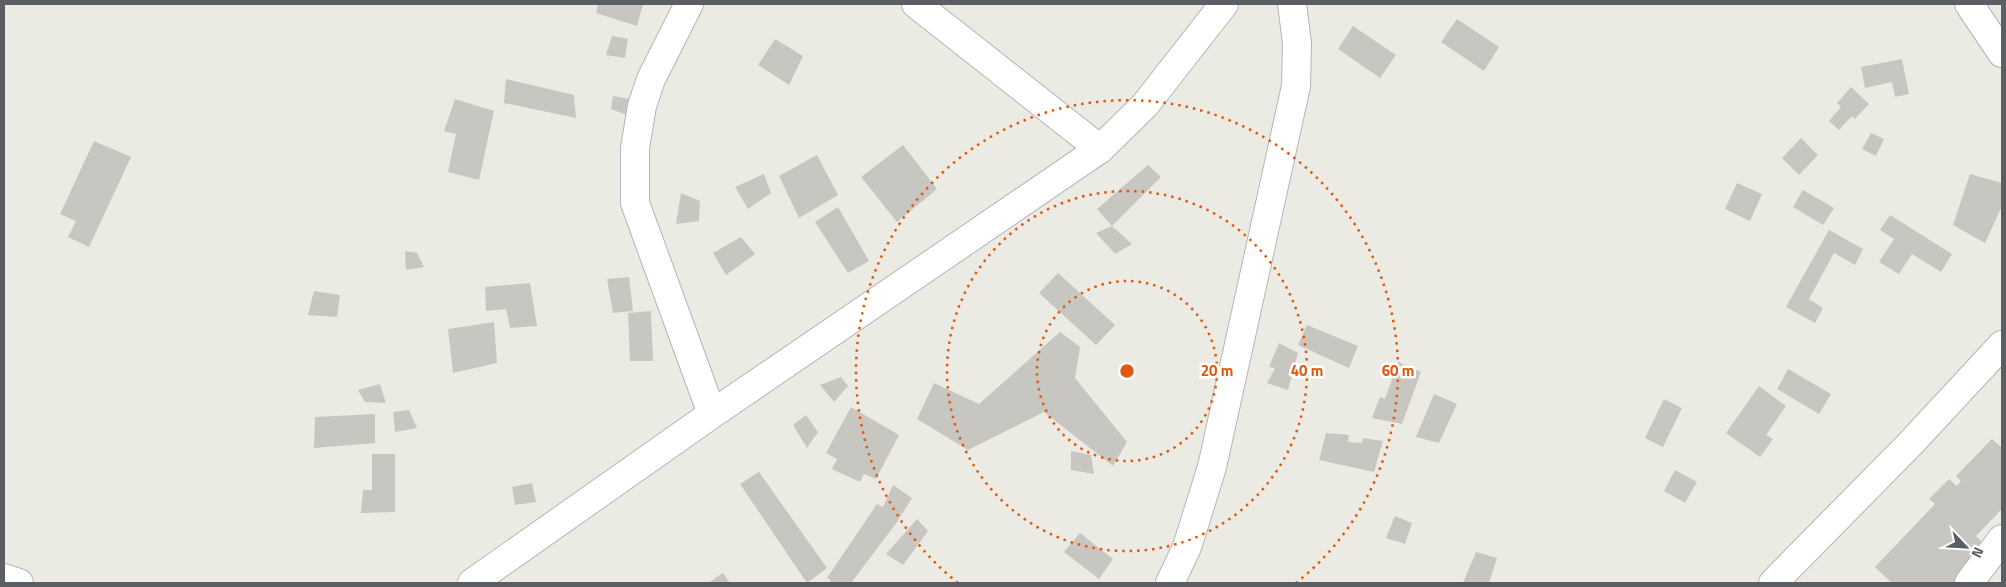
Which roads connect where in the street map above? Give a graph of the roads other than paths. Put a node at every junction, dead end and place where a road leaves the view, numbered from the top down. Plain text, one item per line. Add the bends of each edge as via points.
1 (689, 4) edge
2 (916, 4) edge
3 (1224, 4) edge
4 (1292, 4) edge
5 (1968, 4) edge
6 (2002, 52) edge
7 (1100, 149) junction
8 (2002, 345) edge
9 (712, 414) junction
10 (2002, 539) edge
11 (4, 578) edge
12 (20, 583) edge
13 (472, 583) edge
14 (1170, 583) edge
15 (1773, 583) edge
16 (1969, 583) edge

1 - 9 street via 651,79 642,106 635,148 635,203
2 - 7 street
3 - 7 street via 1145,105
4 - 14 street via 1297,43 1296,86 1212,467 1187,547
5 - 6 street
7 - 9 street
8 - 15 street
9 - 13 street
10 - 16 street
11 - 12 street

